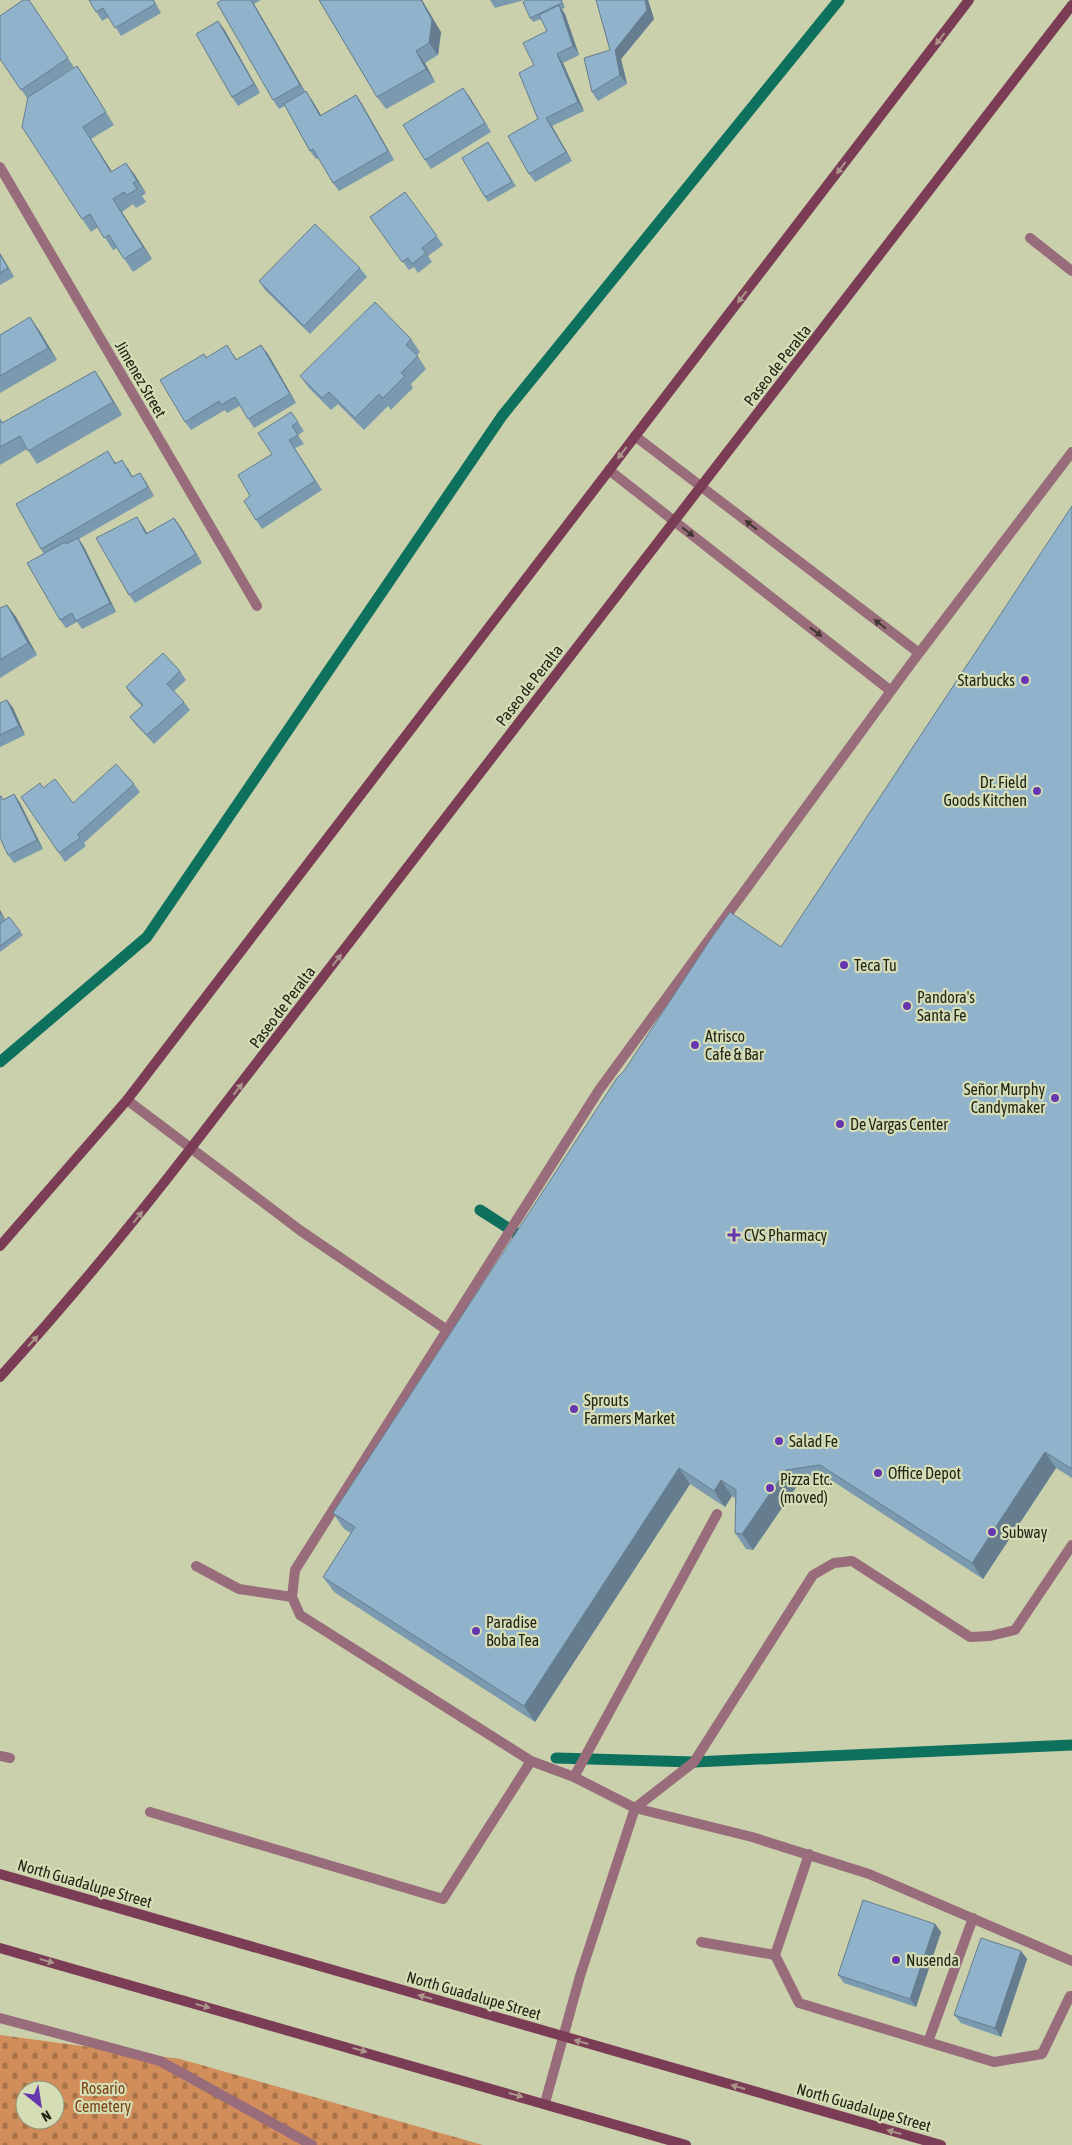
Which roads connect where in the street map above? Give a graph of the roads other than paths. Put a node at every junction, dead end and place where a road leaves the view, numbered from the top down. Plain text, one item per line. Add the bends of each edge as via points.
1 (969, 0) edge
2 (1072, 5) edge
3 (0, 166) edge
4 (1030, 238) dead end
5 (1072, 271) edge
6 (635, 436) junction
7 (1072, 452) edge
8 (609, 470) junction
9 (701, 487) junction
10 (674, 521) junction
11 (257, 606) dead end
12 (919, 653) junction
13 (891, 690) junction
14 (127, 1100) junction
15 (192, 1148) junction
16 (0, 1246) edge
17 (447, 1330) junction
18 (0, 1377) edge
19 (717, 1514) edge
20 (1072, 1545) edge
21 (196, 1566) dead end
22 (292, 1597) junction
23 (530, 1761) junction
24 (574, 1777) junction
25 (635, 1808) junction
26 (150, 1812) dead end
27 (808, 1854) junction
28 (0, 1874) edge
29 (973, 1918) junction
30 (701, 1942) dead end
31 (0, 1948) edge
32 (775, 1955) junction
33 (1072, 1960) edge
34 (1071, 1994) edge
35 (0, 2018) edge
36 (563, 2036) junction
37 (928, 2042) junction
38 (545, 2103) junction
39 (312, 2145) edge
40 (686, 2145) edge
41 (941, 2145) edge

1 -> 6 main road
2 - 9 main road, Paseo de Peralta
3 - 11 street, Jimenez Street
4 - 5 street
6 -> 8 main road
6 - 9 street
7 - 12 street
8 - 10 street
8 - 14 main road
9 - 10 main road, Paseo de Peralta
12 -> 9 street
10 -> 13 street
15 -> 10 main road, Paseo de Peralta
12 - 13 street
13 - 17 street via 599,1090
14 - 15 street
14 - 16 main road
15 - 17 street via 301,1231
18 -> 15 main road, Paseo de Peralta via 54,1318
17 - 22 street via 295,1570
19 - 24 street
20 - 25 street via 1015,1630 990,1636 970,1637 852,1561 834,1563 813,1575 694,1762
21 - 22 street via 239,1589
22 - 23 street via 300,1615
23 - 24 street
23 - 26 street via 443,1899
24 - 25 street
25 - 27 street
25 - 36 street
27 - 29 street via 869,1874
27 - 32 street
36 -> 28 main road, North Guadalupe Street
29 - 33 street
29 - 37 street
30 - 32 street
31 -> 38 main road
32 - 37 street via 798,2003
34 - 37 street via 1042,2054 994,2062
35 - 39 street via 160,2061
36 - 38 street
41 -> 36 main road, North Guadalupe Street
38 - 40 main road

